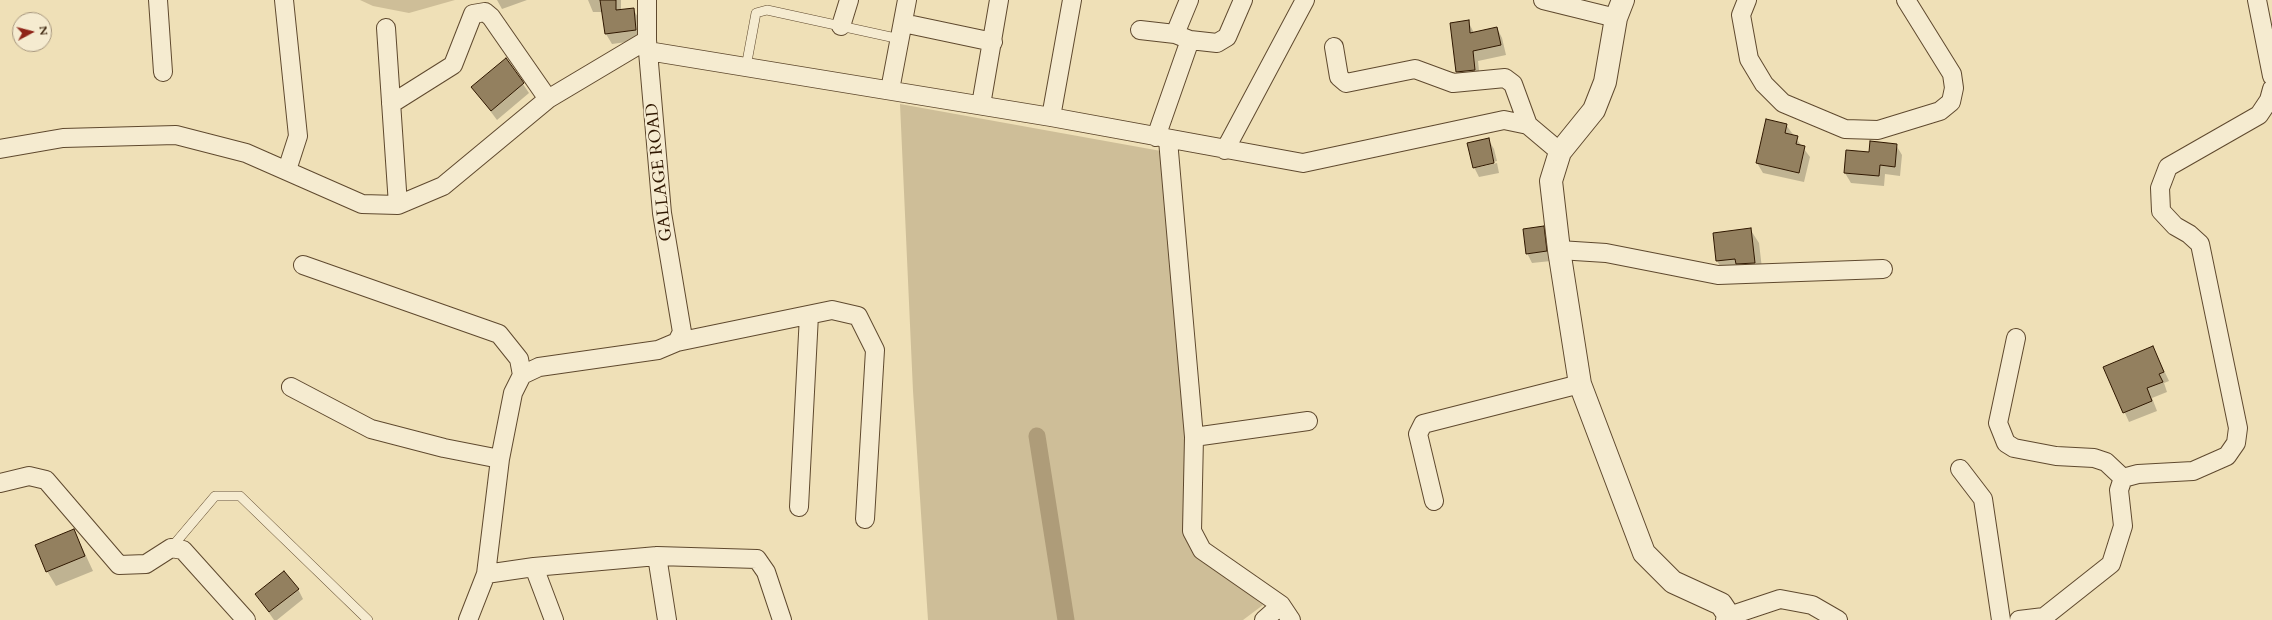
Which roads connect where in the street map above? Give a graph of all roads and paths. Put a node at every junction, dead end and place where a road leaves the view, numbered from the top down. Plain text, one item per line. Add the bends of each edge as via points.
1 (158, 0) edge
2 (284, 0) edge
3 (647, 0) edge
4 (849, 0) edge
5 (907, 0) edge
6 (999, 0) edge
7 (1072, 0) edge
8 (1189, 0) edge
9 (1243, 0) edge
10 (1305, 0) edge
11 (1543, 0) edge
12 (1748, 0) edge
13 (1906, 0) edge
14 (2257, 0) edge
15 (1620, 9) edge
16 (841, 26) junction
17 (386, 28) dead end
18 (1140, 30) dead end
19 (901, 31) junction
20 (1182, 37) junction
21 (993, 42) junction
22 (647, 45) junction
23 (1334, 47) dead end
24 (746, 67) junction
25 (163, 72) dead end
26 (2272, 76) edge
27 (2272, 89) edge
28 (890, 90) junction
29 (548, 99) junction
30 (391, 104) junction
31 (981, 105) junction
32 (1051, 117) junction
33 (1528, 125) junction
34 (1162, 138) junction
35 (0, 149) edge
36 (1225, 150) junction
37 (1560, 152) junction
38 (287, 170) junction
39 (398, 205) junction
40 (1559, 250) junction
41 (303, 265) dead end
42 (1883, 269) dead end
43 (809, 315) junction
44 (2016, 338) dead end
45 (677, 342) junction
46 (522, 376) junction
47 (1580, 384) junction
48 (290, 387) dead end
49 (1308, 421) dead end
50 (1194, 437) junction
51 (500, 459) junction
52 (1960, 469) dead end
53 (2123, 478) junction
54 (0, 483) edge
55 (1434, 501) dead end
56 (799, 506) dead end
57 (865, 519) dead end
58 (171, 548) junction
59 (657, 556) junction
60 (534, 567) junction
61 (486, 574) junction
62 (1281, 605) junction
63 (1728, 618) edge
64 (246, 620) edge
65 (368, 620) edge
66 (468, 620) edge
67 (554, 620) edge
68 (667, 620) edge
69 (782, 620) edge
70 (1264, 620) edge
71 (1291, 620) edge
72 (1838, 620) edge
73 (2001, 620) edge
74 (2019, 620) edge

1 - 25 street
2 - 38 street via 298,136
3 - 22 street, GALLAGE ROAD
4 - 16 street
5 - 19 street
6 - 21 street
7 - 32 street
8 - 20 street
9 - 20 street via 1227,37 1222,42
10 - 36 street
11 - 15 street
12 - 13 street via 1741,15 1749,59 1764,84 1783,103 1845,128 1878,130 1940,111 1951,102 1954,88 1952,74
14 - 26 street
15 - 37 street via 1605,82 1594,110
16 - 19 lane
16 - 24 lane via 766,10 756,13
17 - 30 street
18 - 20 street
19 - 21 street
19 - 28 street
20 - 34 street
21 - 31 street
22 - 24 street
22 - 29 street
22 - 45 street, GALLAGE ROAD via 662,214 682,332
23 - 33 street via 1339,77 1346,83 1415,69 1453,83 1505,78 1513,84
24 - 28 street
27 - 53 street via 2269,100 2259,115 2168,167 2160,188 2161,211 2175,226 2200,244 2238,428 2236,443 2227,456 2192,471 2138,474
28 - 31 street
29 - 30 street via 486,12 474,14 453,65
29 - 39 street via 443,186
30 - 39 street
31 - 32 street
32 - 34 street
33 - 36 street via 1504,120 1302,163
33 - 37 street
34 - 36 street
34 - 50 street
35 - 38 street via 63,138 176,135 246,152
37 - 40 street via 1551,181
38 - 39 street via 362,204
40 - 42 street via 1606,252 1718,275
40 - 47 street
41 - 46 street via 499,334 519,359
43 - 45 street
43 - 56 street
43 - 57 street via 832,310 858,316 875,350
44 - 53 street via 1998,422 2006,443 2014,448 2056,456 2094,458 2106,462
45 - 46 street via 658,350 539,368
46 - 51 street via 513,393
47 - 55 street via 1423,424 1418,434
47 - 63 street via 1644,553 1673,582 1722,604
48 - 51 street via 371,429
49 - 50 street
50 - 62 street via 1192,531 1202,550
51 - 61 street
52 - 73 street via 1983,499
53 - 74 street via 2119,490 2123,526 2111,564 2044,617
54 - 58 street via 29,476 46,480 119,565 146,564
58 - 64 street via 183,550 195,560
58 - 65 lane via 215,496 240,496
59 - 60 street
59 - 68 street
59 - 69 street via 757,559 766,572
60 - 61 street
60 - 67 street
61 - 66 street
62 - 70 street
62 - 71 street
63 - 72 street via 1780,599 1812,605

